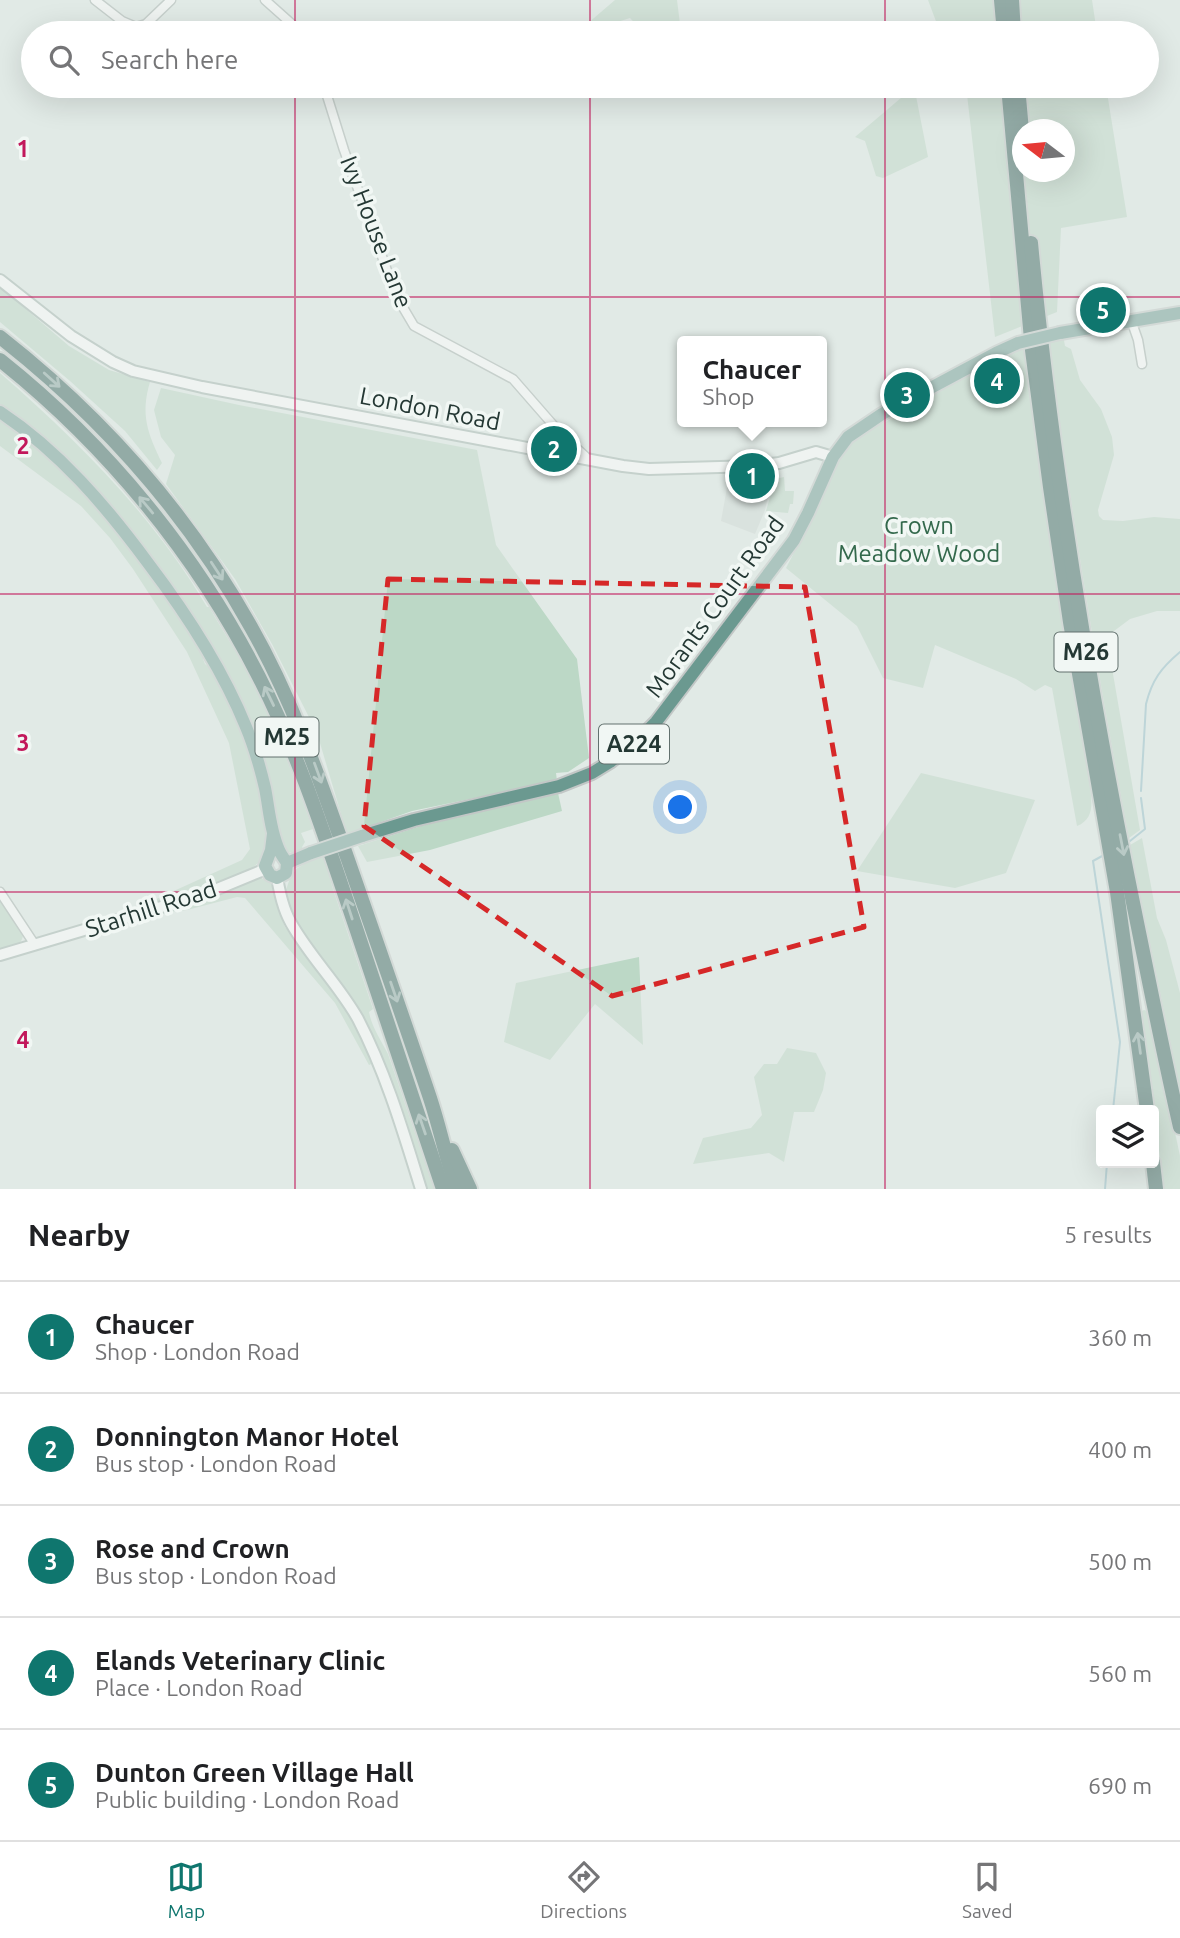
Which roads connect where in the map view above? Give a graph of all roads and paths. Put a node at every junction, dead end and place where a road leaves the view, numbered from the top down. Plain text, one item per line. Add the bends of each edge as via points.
1 (95, 0) edge
2 (171, 0) edge
3 (265, 0) edge
4 (1001, 0) edge
5 (1012, 0) edge
6 (122, 21) edge
7 (149, 21) edge
8 (289, 21) edge
9 (1003, 21) edge
10 (1013, 21) edge
11 (328, 98) edge
12 (1009, 98) edge
13 (1019, 98) edge
14 (1021, 119) edge
15 (1026, 182) edge
16 (0, 280) edge
17 (1180, 313) edge
18 (1131, 320) junction
19 (0, 337) edge
20 (0, 360) edge
21 (1142, 364) dead end
22 (0, 412) edge
23 (833, 457) junction
24 (586, 459) junction
25 (273, 834) junction
26 (285, 860) junction
27 (267, 864) junction
28 (277, 878) junction
29 (0, 892) edge
30 (35, 945) junction
31 (0, 955) edge
32 (1146, 1105) edge
33 (435, 1114) junction
34 (1180, 1127) edge
35 (1154, 1168) edge
36 (421, 1189) edge
37 (443, 1189) edge
38 (457, 1189) edge
39 (470, 1189) edge
40 (1156, 1189) edge

1 - 6 street
2 - 7 street
3 - 8 street
4 - 9 highway
5 - 10 highway
11 - 24 street, Ivy House Lane via 389,276 414,326 513,379
32 -> 12 highway, M26 via 1117,892 1053,509 1032,350
13 - 14 highway
15 -> 34 highway, M26 via 1047,382 1083,636
16 - 24 street, London Road via 93,351 133,371
17 - 18 main road, A224
18 - 21 street
18 - 23 main road, A224, bridge via 1018,343 996,353 869,422
19 -> 33 highway, M25 via 70,396 135,463 200,546 253,629 319,776
37 -> 20 highway, M25 via 313,802 243,646 200,576 146,505 78,430
22 - 25 main road via 22,426 87,488 185,615 247,729 265,787
23 - 24 street, London Road via 816,452 755,466 649,468
23 - 26 main road, Morants Court Road / A224, bridge via 794,540 656,722 625,751 592,773 559,786 414,820
25 - 26 main road
25 - 27 main road
26 - 27 main road via 272,856
26 - 28 main road via 286,873
27 - 28 main road via 270,875
27 - 30 street, Starhill Road via 194,897
28 - 36 street via 290,921 340,990 374,1054
29 - 30 street
30 - 31 street, Starhill Road
33 - 38 highway, M25
33 - 39 highway, M25
35 - 40 highway

